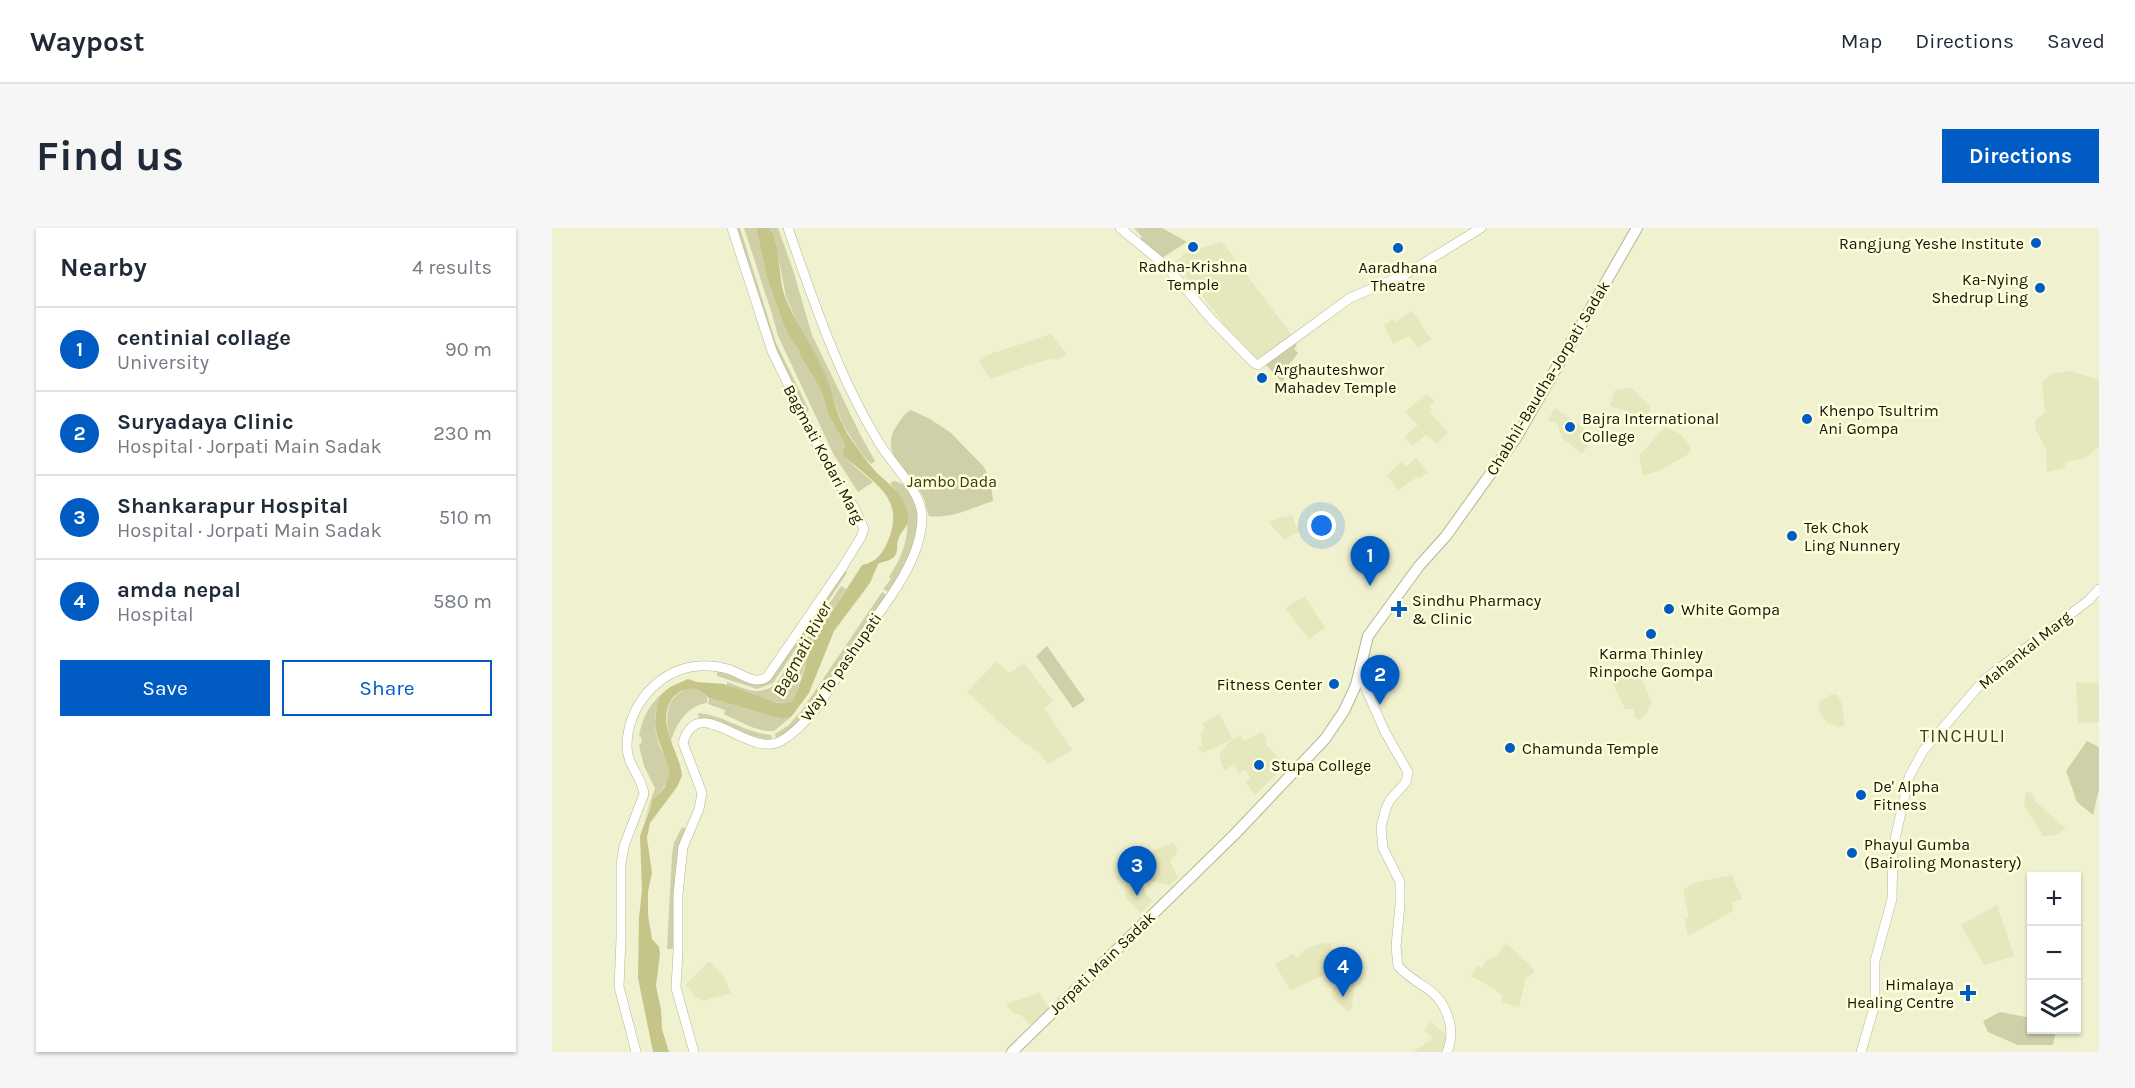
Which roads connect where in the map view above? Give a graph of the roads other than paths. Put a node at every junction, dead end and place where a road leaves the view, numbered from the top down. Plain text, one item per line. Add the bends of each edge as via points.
1 (732, 228) edge
2 (788, 228) edge
3 (1120, 228) edge
4 (1481, 228) edge
5 (1637, 228) edge
6 (2099, 589) edge
7 (1359, 673) junction
8 (1356, 685) joint
9 (636, 1052) edge
10 (694, 1052) edge
11 (1012, 1052) edge
12 (1447, 1052) edge
13 (1861, 1052) edge

1 - 9 main road, Bagmati Kodari Marg via 772,351 826,463 864,529 767,677 757,680 723,668 687,667 658,683 631,720 629,760 644,794 621,864 619,987
2 - 10 main road, Way To pashupati via 848,384 877,441 915,492 922,521 913,555 891,596 821,699 791,734 776,744 768,744 704,722 692,727 684,739 702,793 683,847 678,894 676,988
3 - 4 main road via 1166,266 1212,320 1258,365 1350,298 1406,274
5 - 7 main road, Chabhil-Baudha-Jorpati Sadak via 1516,438 1368,636
6 - 13 main road, Mahankal Marg via 1984,680 1939,730 1913,768 1893,848 1892,899 1875,961 1875,1004
7 - 8 main road, Chabhil-Baudha-Jorpati Sadak
7 - 12 main road via 1408,772 1406,782 1386,808 1381,827 1383,848 1397,873 1401,890 1398,966 1441,1000 1451,1029
8 - 11 main road, Jorpati Main Sadak via 1336,724 1298,770

